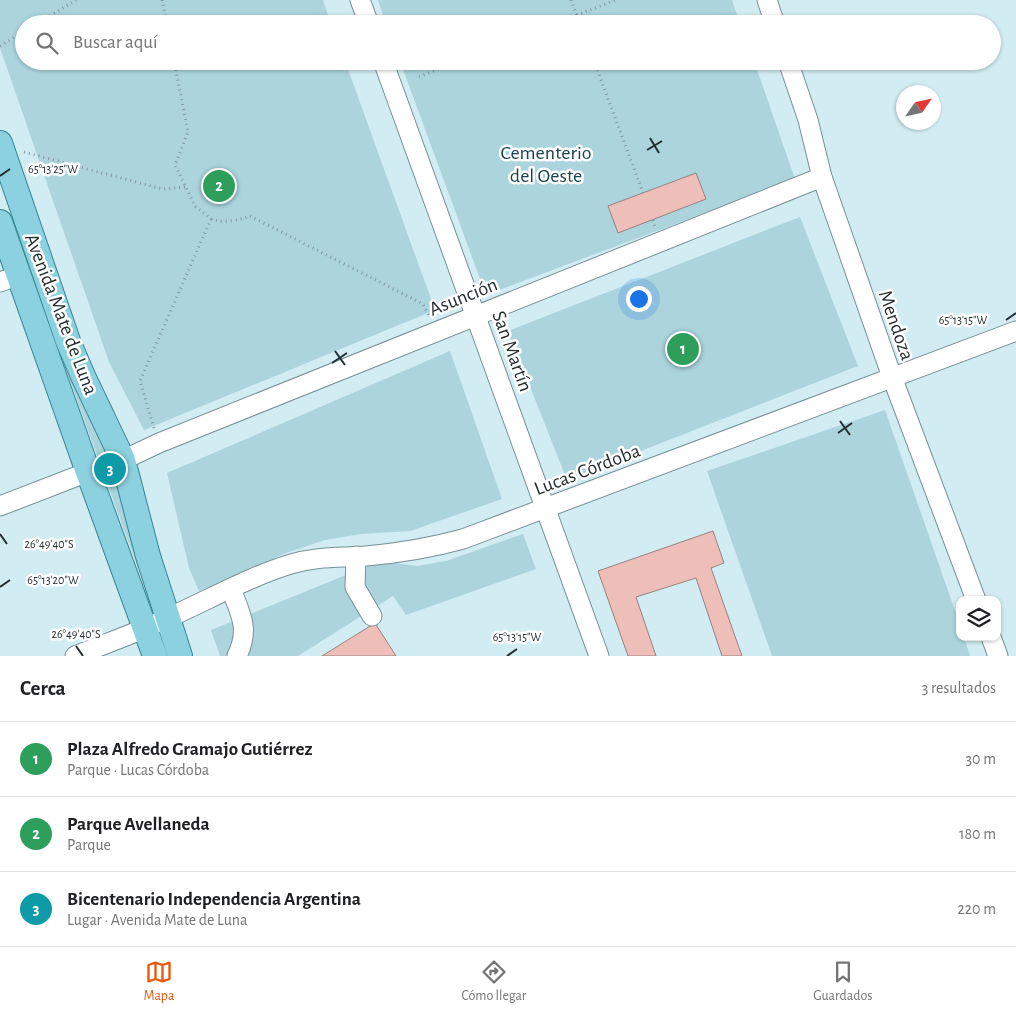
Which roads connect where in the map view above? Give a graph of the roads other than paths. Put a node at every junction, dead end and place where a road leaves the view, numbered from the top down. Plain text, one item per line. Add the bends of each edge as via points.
1 (360, 0) edge
2 (770, 1) edge
3 (366, 15) edge
4 (773, 15) edge
5 (386, 70) edge
6 (791, 70) edge
7 (1, 144) edge
8 (822, 177) junction
9 (0, 222) edge
10 (9, 279) edge
11 (476, 315) junction
12 (1016, 331) edge
13 (892, 377) junction
14 (123, 460) junction
15 (88, 472) junction
16 (0, 506) edge
17 (545, 509) junction
18 (356, 556) junction
19 (231, 589) junction
20 (974, 596) edge
21 (372, 616) dead end
22 (168, 618) junction
23 (145, 627) junction
24 (992, 641) edge
25 (75, 656) edge
26 (155, 656) edge
27 (180, 656) edge
28 (237, 656) edge
29 (599, 656) edge
30 (998, 656) edge

1 - 3 street
2 - 4 street
5 - 11 street, San Martín
6 - 8 street, Mendoza
7 - 14 main road, Avenida Mate de Luna via 68,341
8 - 11 street, Asunción
8 - 13 street, Mendoza
9 - 10 main road, Avenida Mate de Luna
10 - 15 main road, Avenida Mate de Luna
11 - 14 street, Asunción
11 - 17 street, San Martín
12 - 13 street, Lucas Córdoba
13 - 17 street, Lucas Córdoba
13 - 20 street, Mendoza
14 - 22 main road, Avenida Mate de Luna
15 - 16 street
15 - 23 main road, Avenida Mate de Luna
17 - 18 street, Lucas Córdoba via 429,548
17 - 29 street, San Martín
18 - 19 street, Lucas Córdoba via 316,558 289,564
18 - 21 street via 355,588
19 - 22 street, Lucas Córdoba
19 - 28 street via 245,627
22 - 23 street, Lucas Córdoba
22 - 27 main road, Avenida Mate de Luna
23 - 25 street, Lucas Córdoba
23 - 26 main road, Avenida Mate de Luna
24 - 30 street

